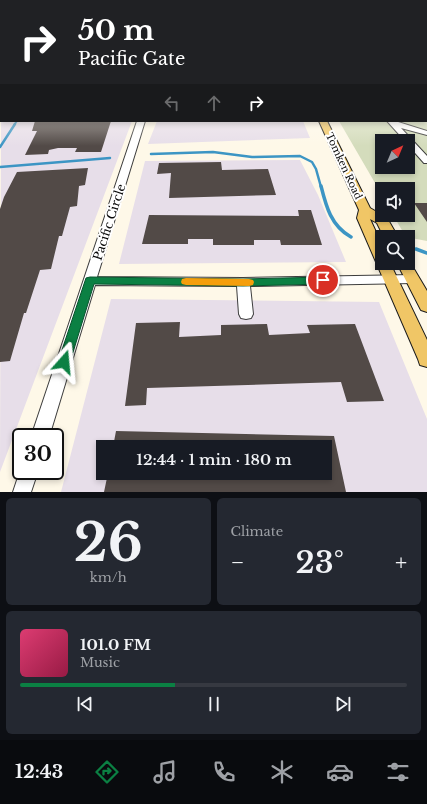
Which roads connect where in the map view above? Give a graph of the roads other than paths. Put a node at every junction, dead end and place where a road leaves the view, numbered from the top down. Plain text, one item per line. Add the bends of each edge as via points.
1 (141, 122) edge
2 (323, 122) edge
3 (392, 122) edge
4 (427, 133) edge
5 (427, 161) edge
6 (365, 210) junction
7 (387, 230) edge
8 (375, 245) edge
9 (386, 270) edge
10 (408, 270) edge
11 (391, 279) junction
12 (413, 280) junction
13 (90, 281) junction
14 (243, 282) junction
15 (427, 306) edge
16 (246, 314) dead end
17 (427, 359) edge
18 (43, 428) edge
19 (25, 480) edge
20 (22, 492) edge

1 - 13 street, Pacific Circle
2 - 6 main road, Tomken Road
3 - 4 street
3 - 5 street
6 - 7 main road, Tomken Road via 382,220
6 - 8 main road, Tomken Road via 363,218
9 - 11 main road
10 - 12 main road
11 - 12 street
11 - 14 street
11 - 17 main road
12 - 15 main road
13 - 14 street
13 - 18 street, Pacific Circle
14 - 16 street
19 - 20 street

